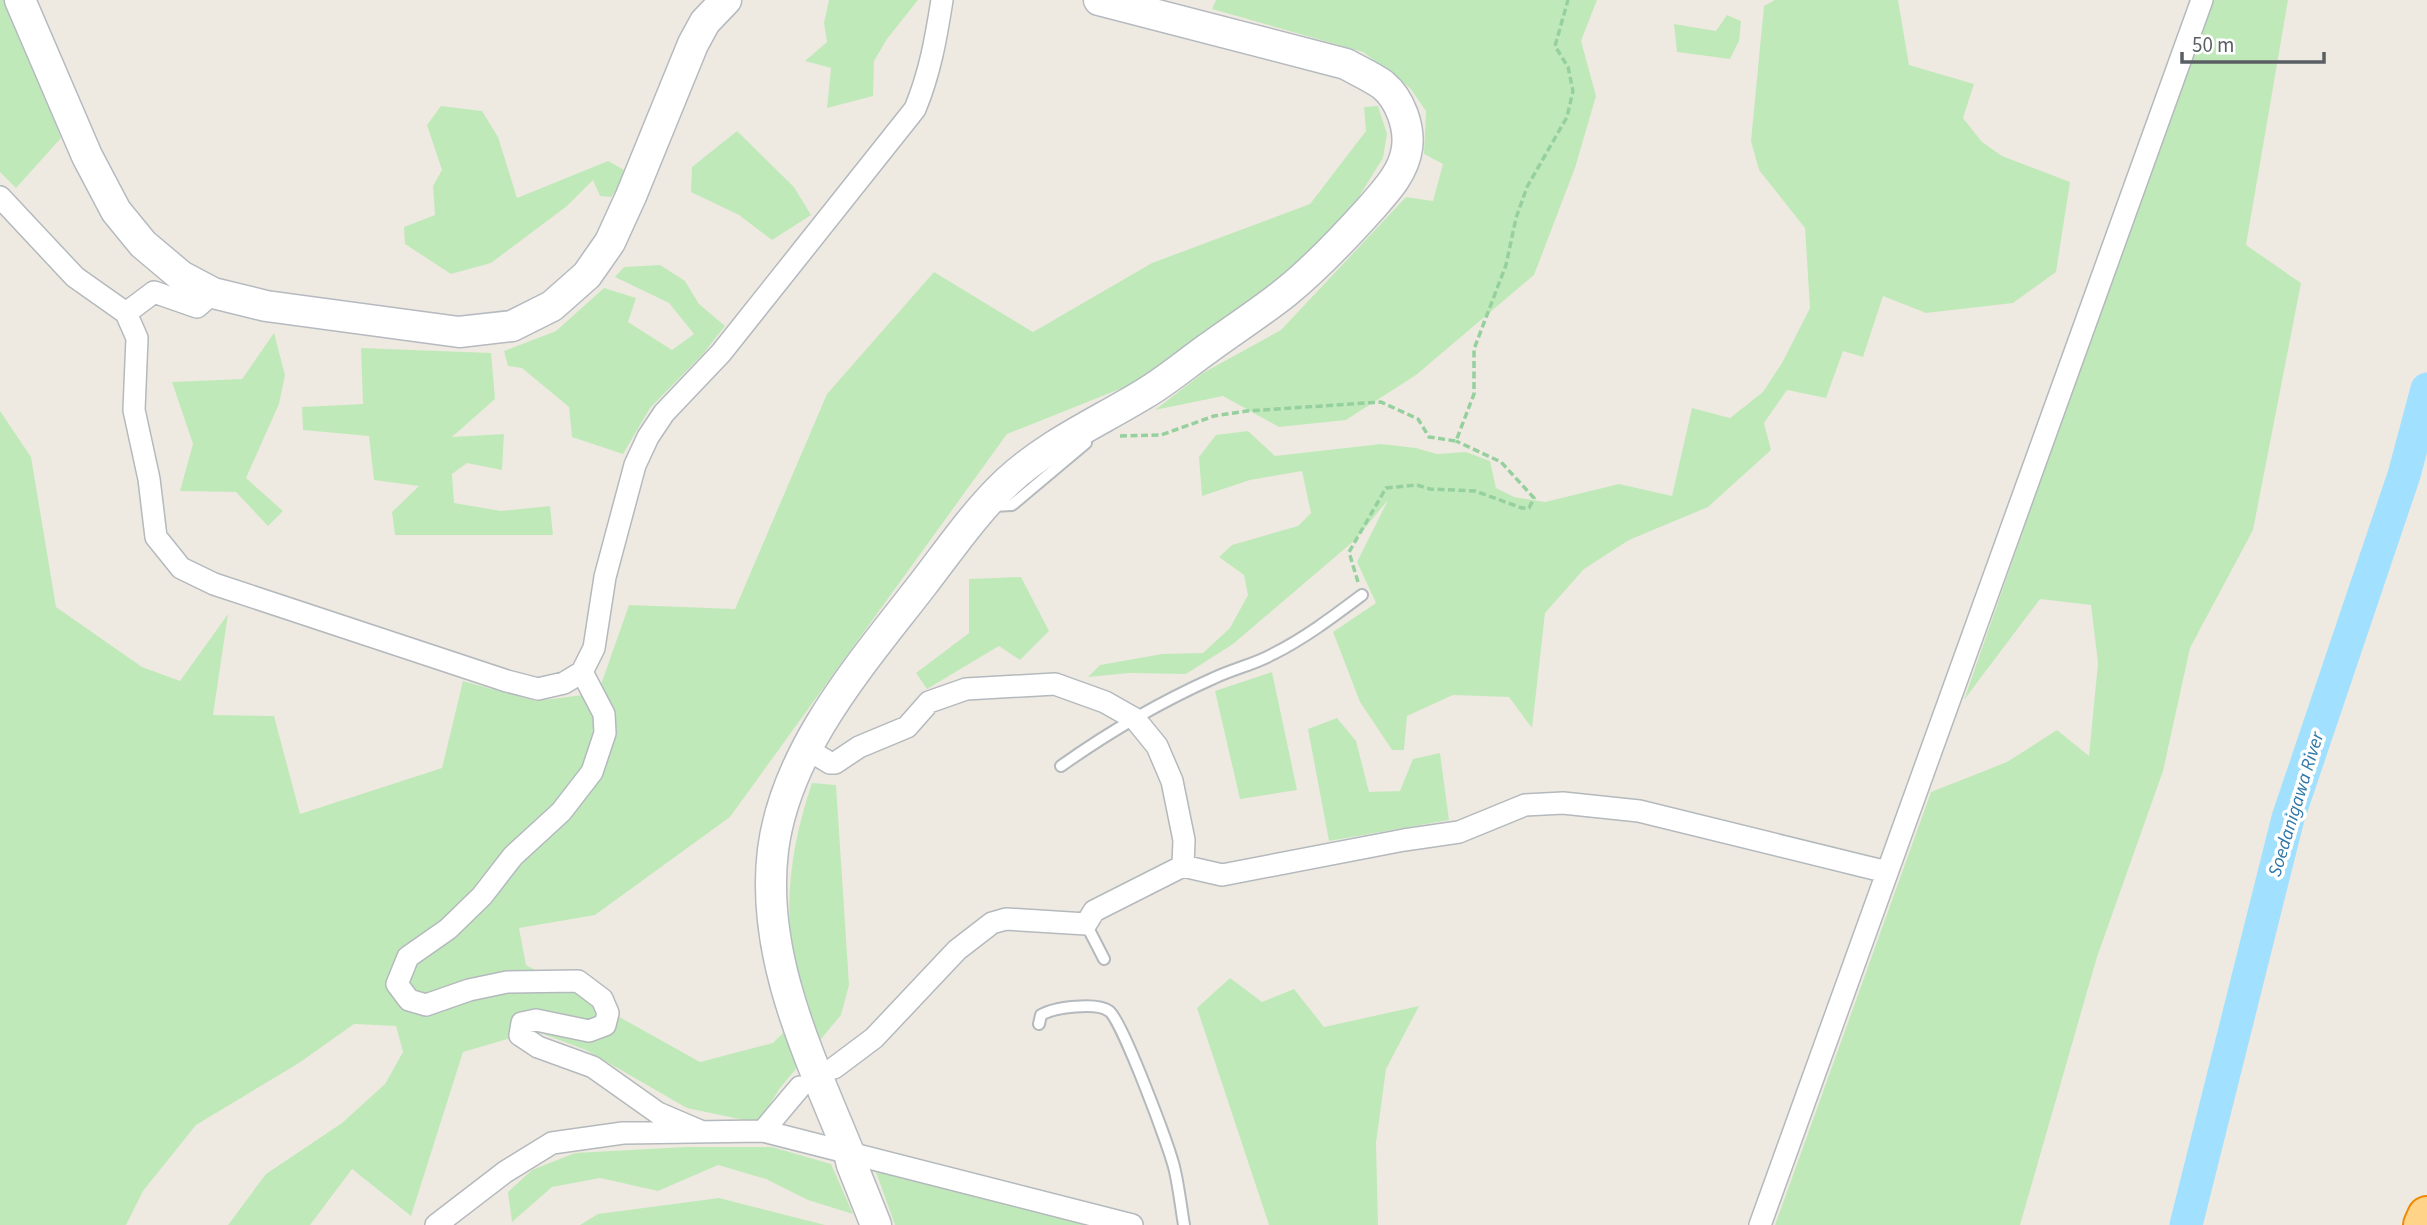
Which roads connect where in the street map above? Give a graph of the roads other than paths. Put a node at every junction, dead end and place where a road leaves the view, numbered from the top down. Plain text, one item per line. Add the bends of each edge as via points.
1 (20, 0) edge
2 (726, 0) edge
3 (942, 0) edge
4 (1099, 0) edge
5 (2202, 0) edge
6 (0, 197) edge
7 (213, 293) junction
8 (126, 313) junction
9 (1086, 443) road end
10 (983, 507) junction
11 (1362, 595) road end
12 (582, 673) junction
13 (1135, 719) junction
14 (807, 749) junction
15 (1061, 766) dead end
16 (1183, 866) junction
17 (1887, 872) junction
18 (1086, 924) junction
19 (1104, 959) dead end
20 (1040, 1024) dead end
21 (834, 1068) dead end
22 (800, 1087) dead end
23 (700, 1131) junction
24 (763, 1132) junction
25 (851, 1159) junction
26 (2427, 1216) edge
27 (436, 1225) edge
28 (876, 1225) edge
29 (1132, 1225) edge
30 (1184, 1225) edge
31 (1760, 1225) edge
32 (2423, 1225) edge

1 - 7 street via 87,156 116,211 143,244 181,276
2 - 7 street via 705,22 694,44 610,242 587,275 552,306 512,326 459,332 266,306
3 - 12 street via 933,53 915,108 721,353 664,413 648,437 635,465 605,577 594,648
4 - 10 street via 1346,64 1383,85 1394,98 1404,116 1407,150 1393,182 1348,234 1287,291 1147,392 1051,448
5 - 17 street
6 - 8 street via 75,277
7 - 8 street via 197,307 154,292
8 - 12 street via 137,338 134,410 156,537 181,568 214,584 507,681 538,689
9 - 10 lane via 1012,505
10 - 14 street via 883,636
11 - 13 lane via 1271,656 1214,677
12 - 23 street via 604,714 605,733 592,772 482,896 448,929 408,957 397,984 409,1000 426,1005 507,982 578,981 602,999 608,1013 605,1025 589,1031 536,1020 522,1023 520,1035 538,1047 593,1067 658,1113
13 - 14 street via 1105,702 1055,684 966,689 929,702 907,727 859,747 835,763
13 - 15 lane
13 - 16 street via 1157,746 1172,781 1184,840
14 - 25 street via 779,818 771,875 775,934 794,1019
16 - 17 street via 1222,875 1459,832 1525,805 1563,803 1639,811
16 - 18 street via 1094,911
17 - 31 street
18 - 19 lane
18 - 21 street via 1006,919 992,923 957,950 874,1038
20 - 30 lane via 1041,1015 1050,1010 1097,1006 1110,1011 1118,1022 1175,1169
22 - 24 street
23 - 24 street
23 - 27 street via 623,1133 552,1143
24 - 25 street
25 - 28 street
25 - 29 street
26 - 32 highway

